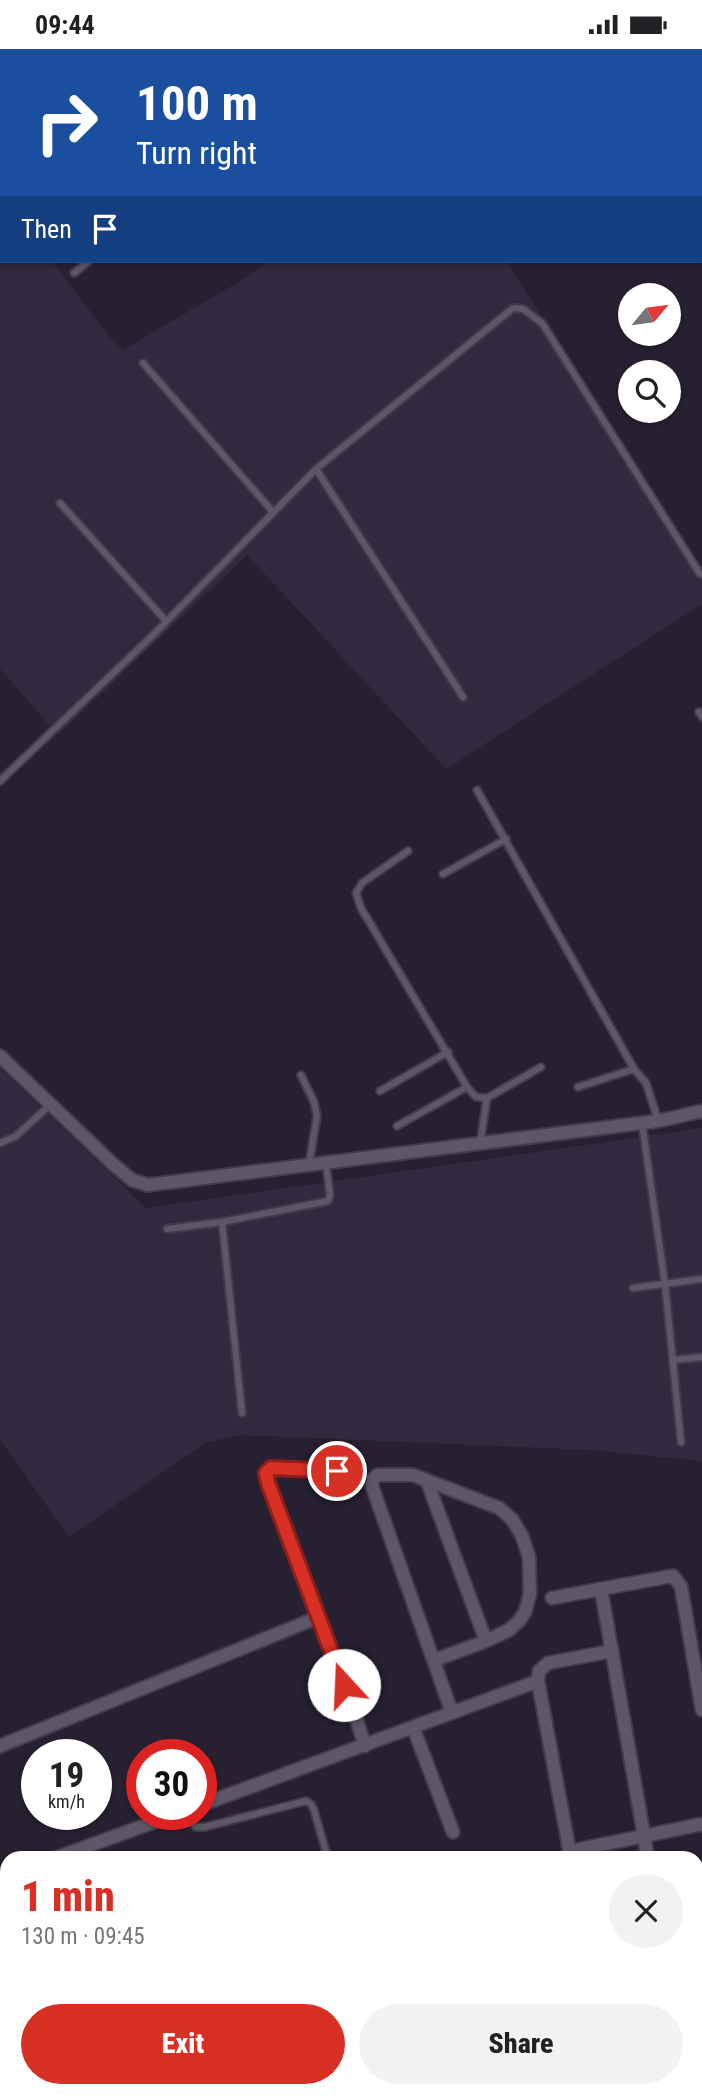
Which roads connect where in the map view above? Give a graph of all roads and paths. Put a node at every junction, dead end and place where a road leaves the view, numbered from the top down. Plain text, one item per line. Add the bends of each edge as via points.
1 (86, 263) edge
2 (74, 273) dead end
3 (143, 363) dead end
4 (316, 469) junction
5 (60, 503) dead end
6 (273, 512) junction
7 (700, 574) dead end
8 (166, 621) junction
9 (463, 697) dead end
10 (0, 781) edge
11 (477, 790) dead end
12 (506, 839) junction
13 (408, 851) dead end
14 (443, 874) dead end
15 (448, 1052) junction
16 (0, 1056) edge
17 (541, 1067) dead end
18 (634, 1069) junction
19 (301, 1076) dead end
20 (467, 1087) junction
21 (578, 1087) dead end
22 (380, 1091) dead end
23 (487, 1098) junction
24 (49, 1106) junction
25 (702, 1111) edge
26 (658, 1121) junction
27 (642, 1123) junction
28 (397, 1126) dead end
29 (0, 1143) edge
30 (480, 1144) junction
31 (326, 1163) junction
32 (309, 1164) junction
33 (222, 1222) junction
34 (167, 1229) dead end
35 (702, 1279) edge
36 (665, 1284) junction
37 (633, 1288) dead end
38 (702, 1357) edge
39 (673, 1360) junction
40 (242, 1413) dead end
41 (681, 1442) dead end
42 (337, 1471) dead end
43 (427, 1481) junction
44 (601, 1589) junction
45 (552, 1598) dead end
46 (319, 1617) junction
47 (486, 1641) junction
48 (612, 1651) junction
49 (435, 1660) junction
50 (538, 1681) junction
51 (702, 1710) edge
52 (452, 1713) junction
53 (413, 1727) junction
54 (0, 1746) edge
55 (365, 1746) junction
56 (217, 1799) edge
57 (217, 1824) edge
58 (702, 1824) edge
59 (132, 1830) edge
60 (453, 1832) dead end
61 (644, 1835) junction
62 (74, 1851) edge
63 (326, 1851) edge
64 (570, 1851) edge
65 (586, 1851) edge
66 (647, 1851) edge

1 - 2 lane
3 - 6 lane
4 - 6 lane
4 - 7 lane via 513,308 523,309 542,323
4 - 9 lane
5 - 8 lane
6 - 8 lane
8 - 10 lane
11 - 12 lane
12 - 14 lane
12 - 18 lane
13 - 15 lane via 362,883 356,893
15 - 20 lane
15 - 22 lane
16 - 24 street
17 - 23 lane
18 - 21 lane
18 - 26 lane via 646,1083
19 - 32 lane via 317,1116
20 - 23 lane via 477,1097
20 - 28 lane
23 - 30 lane
24 - 29 lane via 16,1136
24 - 32 street via 132,1180 148,1185
25 - 26 street
26 - 27 street
27 - 30 street
27 - 36 lane
30 - 31 street
31 - 32 street
31 - 33 lane via 328,1201
33 - 34 lane
33 - 40 lane
35 - 36 lane
36 - 37 lane
36 - 39 lane
38 - 39 lane
39 - 41 lane
42 - 46 street via 282,1467 266,1473
43 - 47 street
43 - 47 street via 499,1508 522,1536 529,1557 530,1594 525,1612 509,1630
43 - 49 street via 414,1475 378,1475 372,1486
44 - 45 street
44 - 48 street
44 - 51 street via 677,1579
46 - 54 street
46 - 55 street
47 - 49 street
48 - 50 street via 548,1663 539,1671
48 - 61 street
49 - 52 street
50 - 52 street
50 - 64 street
52 - 53 street
53 - 55 street
53 - 60 street
55 - 56 street
57 - 63 lane via 306,1801 312,1804
58 - 61 street
59 - 62 street
61 - 65 street
61 - 66 street

